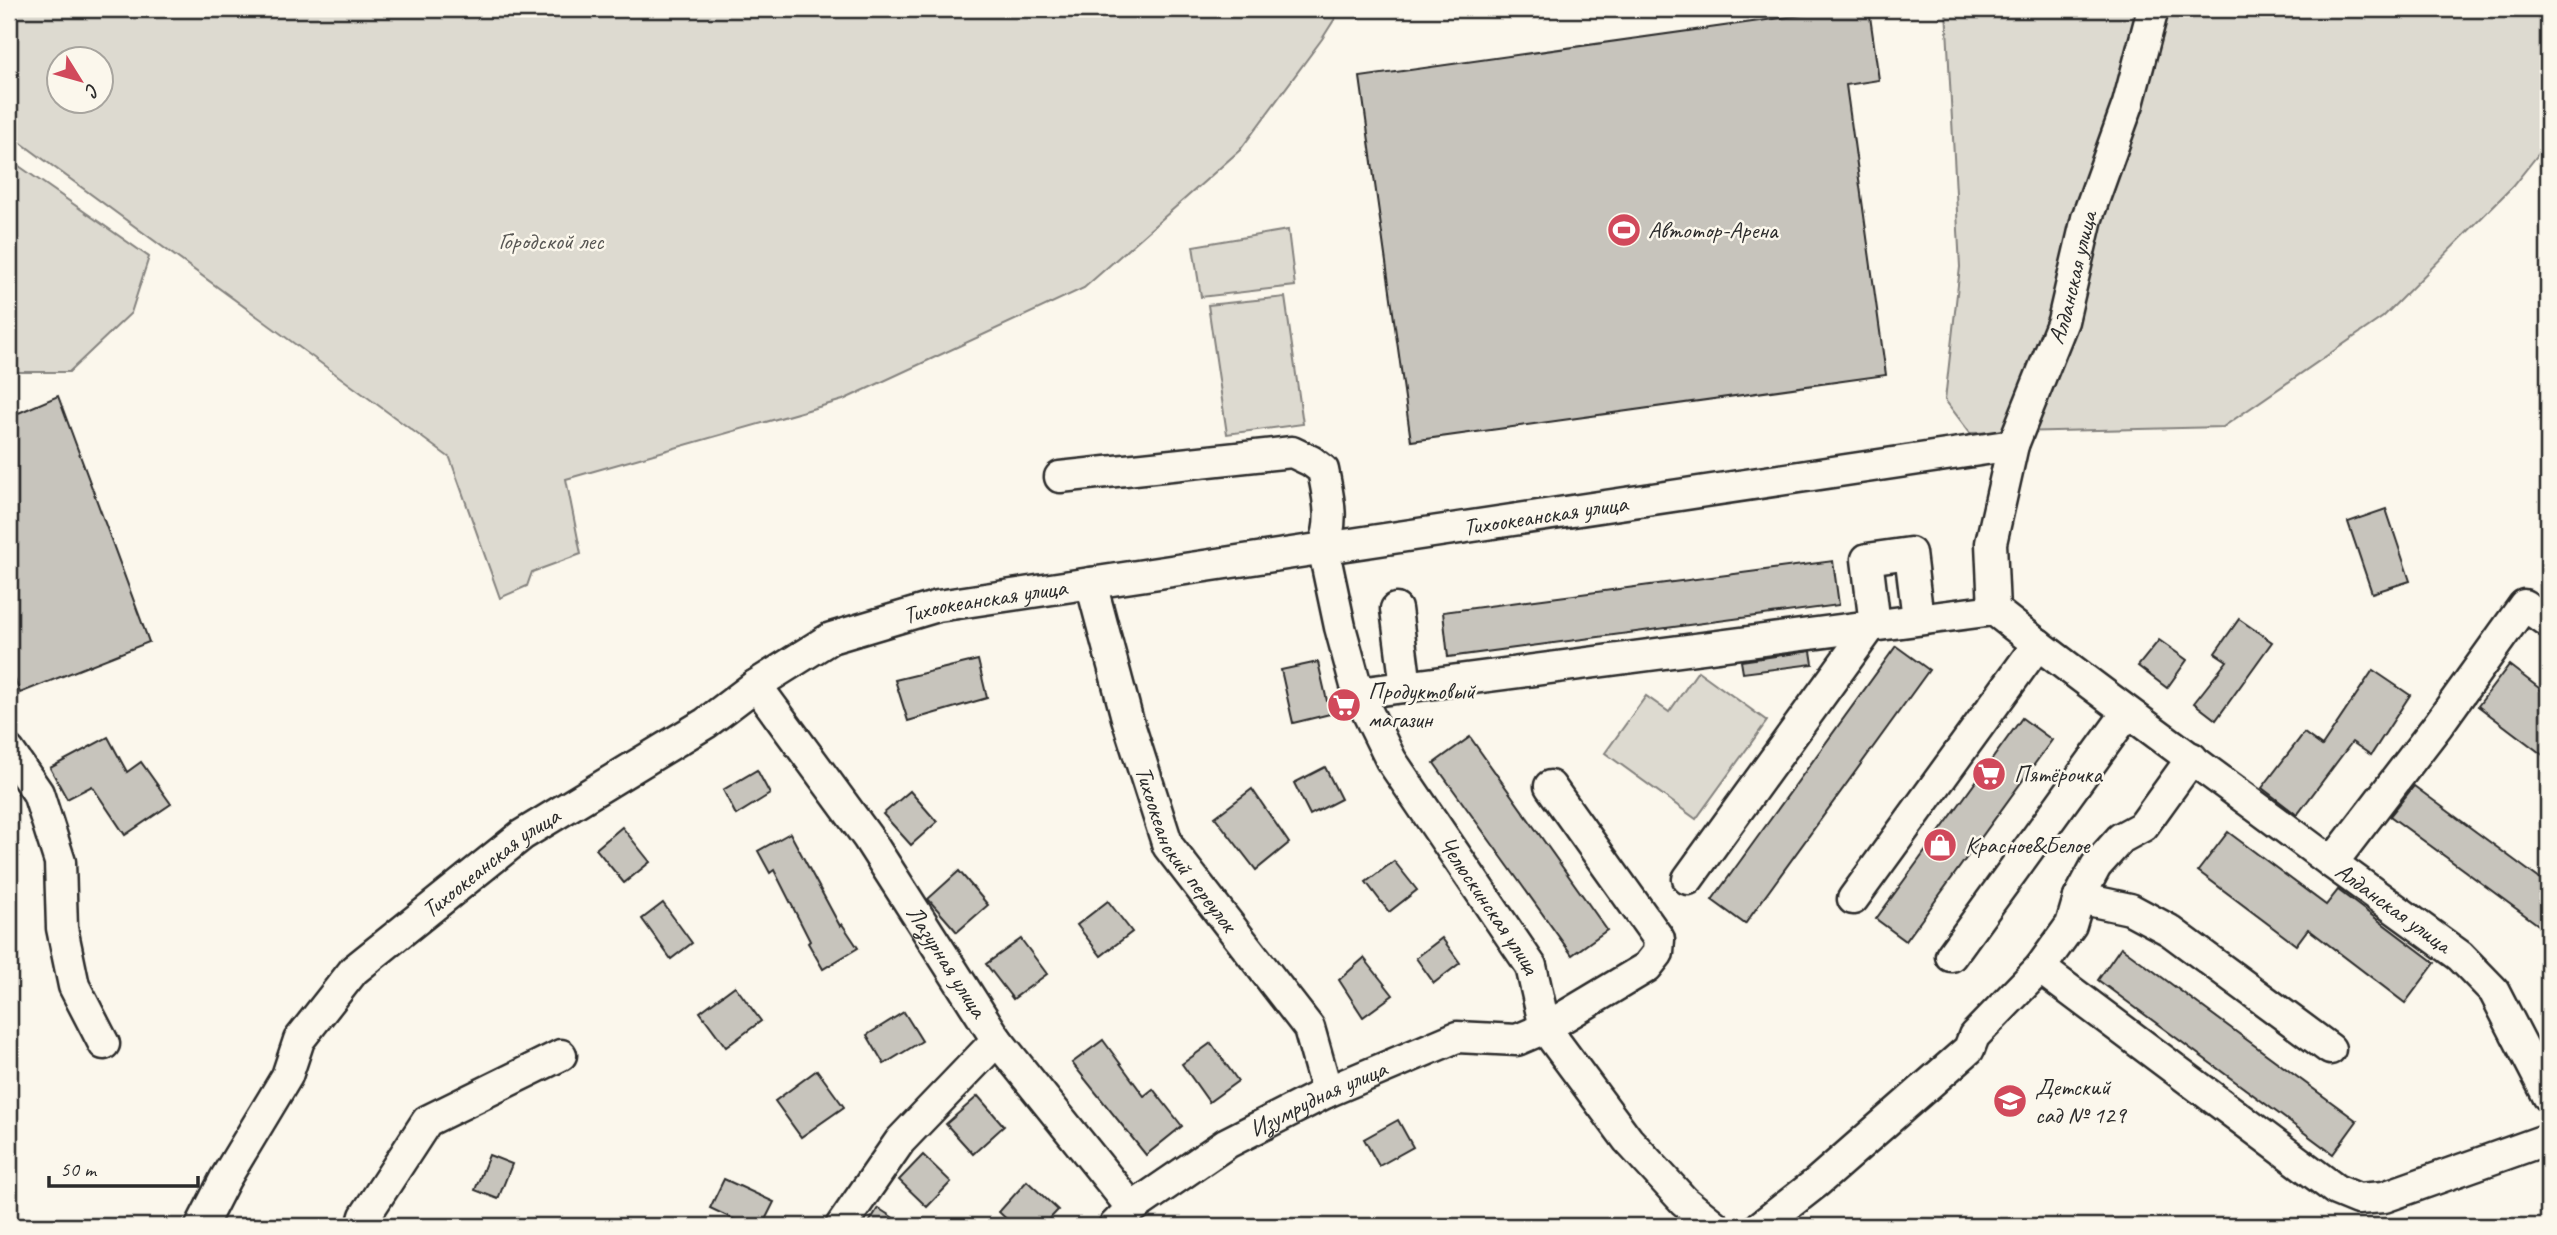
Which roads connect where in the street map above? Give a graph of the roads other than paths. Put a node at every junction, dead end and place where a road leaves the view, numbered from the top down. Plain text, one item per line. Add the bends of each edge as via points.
1 (2153, 9) edge
2 (2013, 444) junction
3 (1060, 477) dead end
4 (1323, 547) junction
5 (1091, 583) junction
6 (1396, 609) dead end
7 (1994, 610) junction
8 (1918, 620) junction
9 (2548, 622) edge
10 (1873, 625) junction
11 (2038, 644) junction
12 (756, 685) junction
13 (1406, 687) junction
14 (1358, 693) junction
15 (2127, 713) junction
16 (9, 751) edge
17 (2192, 758) junction
18 (1550, 786) dead end
19 (2332, 863) junction
20 (1688, 878) dead end
21 (2079, 898) junction
22 (1853, 899) dead end
23 (1951, 956) dead end
24 (2040, 968) junction
25 (1545, 1028) junction
26 (997, 1040) junction
27 (104, 1044) dead end
28 (2330, 1049) dead end
29 (561, 1055) dead end
30 (1327, 1092) junction
31 (2548, 1096) edge
32 (2548, 1139) edge
33 (1123, 1217) edge
34 (201, 1226) edge
35 (362, 1226) edge
36 (841, 1226) edge
37 (1716, 1226) edge
38 (1761, 1226) edge

1 - 2 street, Алданская улица via 2128,104 2087,218 2063,321
2 - 4 street, Тихоокеанская улица
2 - 7 street, Алданская улица via 1991,544
3 - 4 street via 1292,452 1323,470 1329,503 1329,533
4 - 5 street, Тихоокеанская улица
4 - 14 street, Челюскинская улица
5 - 12 street, Тихоокеанская улица via 938,606 831,638
5 - 30 street, Тихоокеанский переулок via 1168,846 1310,1028
6 - 13 street
7 - 8 street
7 - 11 street
8 - 10 street
8 - 10 street via 1910,553 1867,559
9 - 19 street, Алданская улица via 2524,605
10 - 13 street
10 - 20 street
11 - 15 street
11 - 22 street
12 - 26 street, Лазурная улица via 867,838
12 - 34 street, Тихоокеанская улица via 706,723 522,835 354,970 299,1040 286,1076
13 - 14 street
14 - 25 street, Челюскинская улица via 1391,760 1531,966
15 - 17 street
15 - 23 street
16 - 27 street via 38,793 60,862 62,928 74,986
17 - 19 street
17 - 21 street via 2143,826 2121,838 2096,866
18 - 25 street, Изумрудная улица via 1659,939 1658,953 1647,967
19 - 31 street, Алданская улица via 2460,956 2494,991
21 - 24 street via 2071,925
21 - 28 street via 2130,909 2169,930
24 - 32 street via 2336,1190 2358,1199 2384,1197
24 - 38 street via 1974,1036 1969,1049
25 - 30 street, Изумрудная улица via 1517,1040 1457,1037
25 - 37 street, Челюскинская улица via 1628,1140 1685,1201
26 - 33 street
26 - 36 street, Лазурная улица via 900,1141
29 - 35 street via 427,1121
30 - 33 street, Изумрудная улица via 1227,1143

